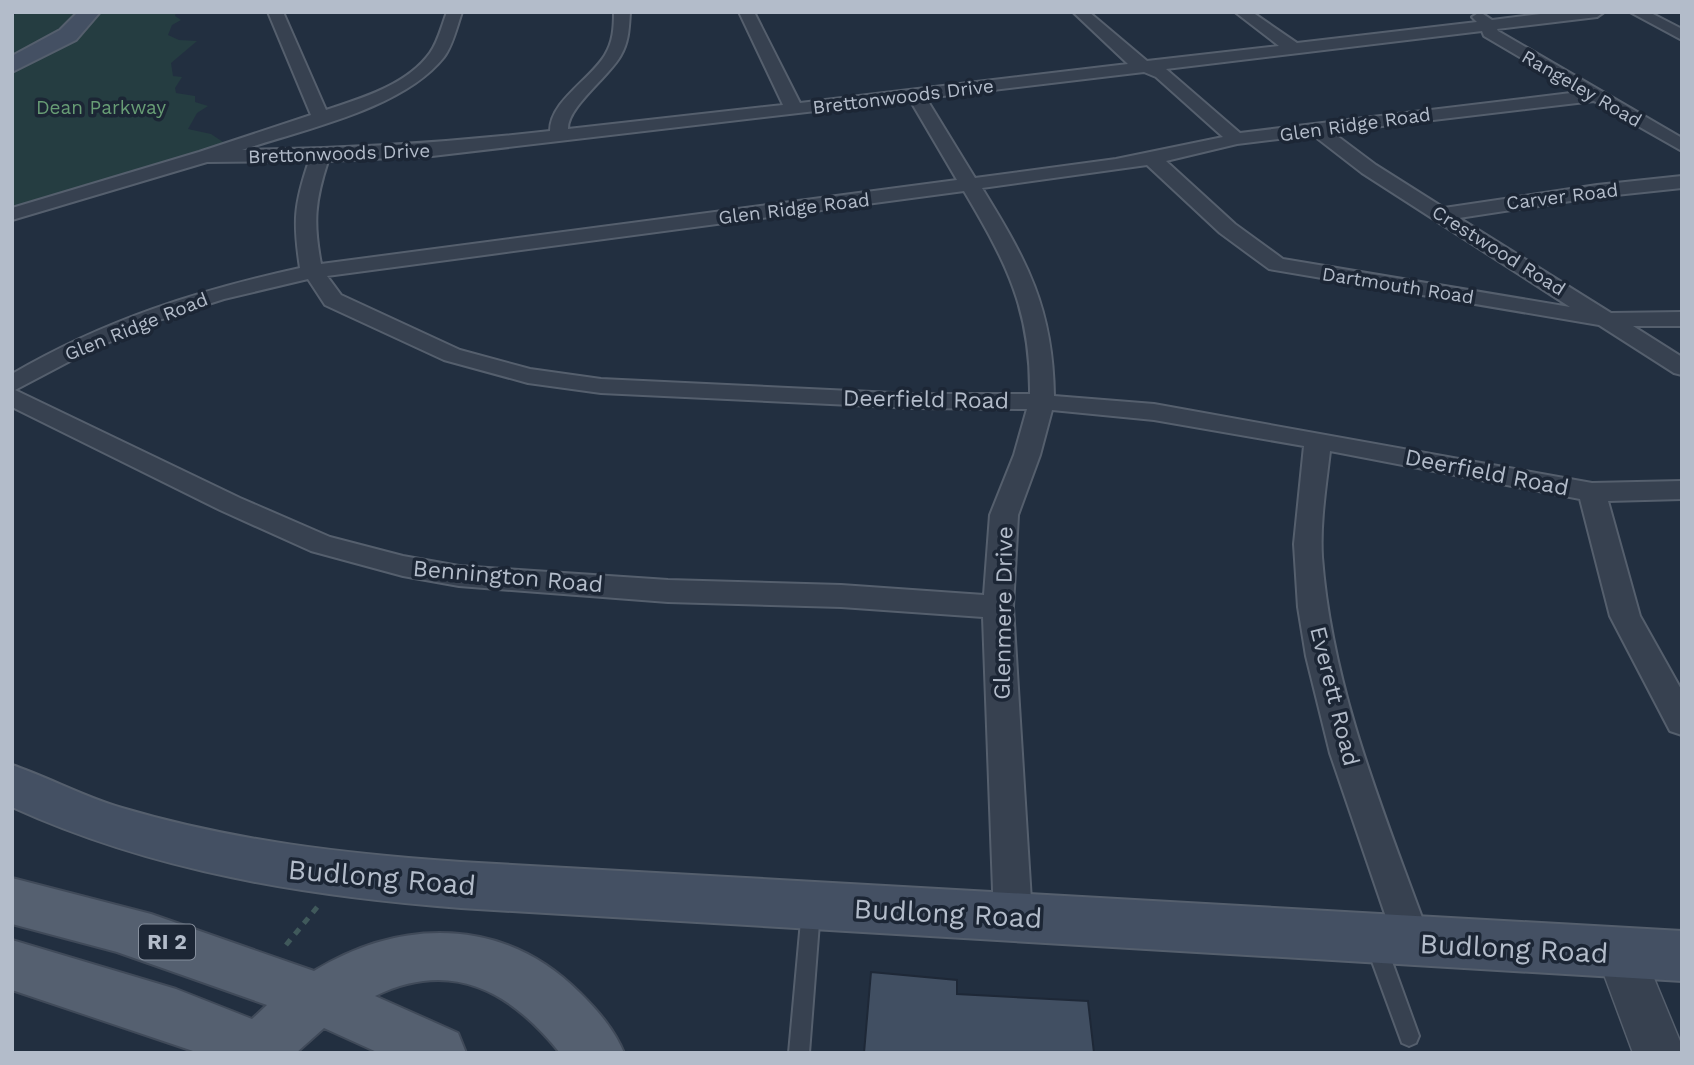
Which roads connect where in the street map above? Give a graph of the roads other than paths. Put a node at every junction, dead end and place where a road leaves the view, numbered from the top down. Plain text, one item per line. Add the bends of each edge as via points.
1 (90, 12) edge
2 (275, 12) edge
3 (455, 12) edge
4 (622, 12) edge
5 (746, 12) edge
6 (1080, 12) edge
7 (1242, 12) edge
8 (1474, 12) edge
9 (1597, 12) edge
10 (1637, 12) edge
11 (1489, 25) junction
12 (1682, 35) edge
13 (1293, 48) junction
14 (12, 65) edge
15 (1148, 67) junction
16 (915, 94) junction
17 (1595, 96) junction
18 (794, 109) junction
19 (321, 118) junction
20 (1318, 130) junction
21 (559, 136) junction
22 (1236, 139) junction
23 (1682, 146) edge
24 (206, 156) junction
25 (320, 156) junction
26 (1152, 159) junction
27 (1682, 182) edge
28 (971, 186) junction
29 (12, 214) edge
30 (1443, 214) junction
31 (313, 271) junction
32 (1682, 319) edge
33 (1609, 320) junction
34 (1682, 368) edge
35 (12, 384) edge
36 (12, 397) edge
37 (1042, 402) junction
38 (1318, 441) junction
39 (1682, 491) edge
40 (1592, 492) junction
41 (998, 607) junction
42 (1682, 722) edge
43 (12, 785) edge
44 (12, 901) edge
45 (811, 905) junction
46 (1013, 917) junction
47 (1393, 941) junction
48 (1620, 953) junction
49 (1682, 956) edge
50 (12, 965) edge
51 (317, 999) junction
52 (1409, 1036) dead end
53 (261, 1052) edge
54 (438, 1053) edge
55 (596, 1053) edge
56 (799, 1053) edge
57 (1660, 1053) edge

1 - 14 main road via 68,35
2 - 19 street
3 - 19 street via 439,53 423,70 380,98
4 - 21 street via 622,36 615,54 560,116
5 - 18 street
6 - 15 street via 1137,63
7 - 13 street
8 - 11 street
9 - 11 street, Brettonwoods Drive
10 - 12 street
11 - 13 street, Brettonwoods Drive
11 - 17 street, Rangeley Road via 1490,33
13 - 15 street, Brettonwoods Drive
15 - 16 street, Brettonwoods Drive
15 - 22 street via 1162,73
16 - 18 street, Brettonwoods Drive
16 - 28 street, Glenmere Drive
17 - 20 street, Glen Ridge Road
17 - 23 street, Rangeley Road
18 - 21 street, Brettonwoods Drive
19 - 24 street
20 - 22 street, Glen Ridge Road
20 - 30 street, Crestwood Road via 1369,169
21 - 25 street, Brettonwoods Drive
22 - 26 street, Glen Ridge Road
24 - 25 street, Brettonwoods Drive
24 - 29 street
25 - 31 street, Deerfield Road via 304,227
26 - 28 street, Glen Ridge Road
26 - 33 street, Dartmouth Road via 1221,223 1278,264
27 - 30 street, Carver Road
28 - 31 street, Glen Ridge Road
28 - 37 street, Glenmere Drive via 1026,288 1037,325
30 - 33 street, Crestwood Road
31 - 35 street, Glen Ridge Road via 201,298 54,359
31 - 37 street, Deerfield Road via 333,300 390,328 452,355 528,376 601,386 914,401
32 - 33 street, Dartmouth Road
33 - 34 street, Crestwood Road
36 - 41 street, Bennington Road via 321,544 402,566 459,576 668,591
37 - 38 street, Deerfield Road via 1154,412
37 - 41 street, Glenmere Drive via 1004,515
38 - 40 street, Deerfield Road
38 - 47 street, Everett Road via 1308,556 1319,647
39 - 40 street, Deerfield Road
40 - 42 street via 1625,616
41 - 46 street, Glenmere Drive
43 - 45 main road, Budlong Road via 80,814 215,855 342,876
44 - 51 main road, RI 2 via 158,939
45 - 46 main road, Budlong Road
45 - 56 lane
46 - 47 main road, Budlong Road
47 - 48 main road, Budlong Road
47 - 52 lane
48 - 49 main road, Budlong Road
48 - 57 street
50 - 53 main road via 176,1016
51 - 53 main road via 276,1031
51 - 54 main road, RI 2
51 - 55 main road via 373,968 425,956 465,957 488,963 534,987

